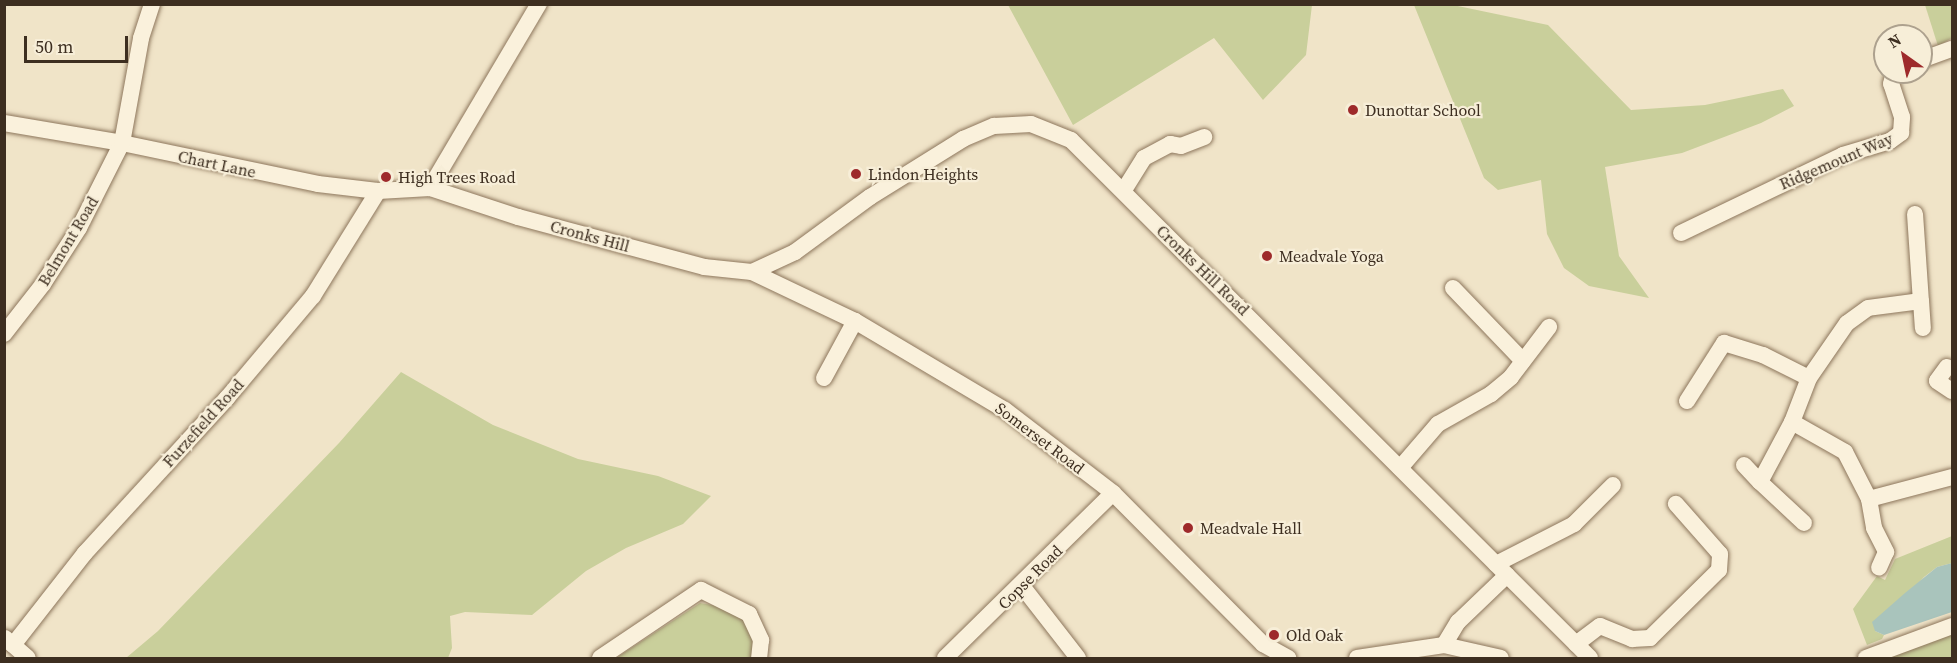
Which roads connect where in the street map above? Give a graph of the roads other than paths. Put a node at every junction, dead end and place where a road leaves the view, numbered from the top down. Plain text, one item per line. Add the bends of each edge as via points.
1 (152, 4) edge
2 (539, 4) edge
3 (1952, 49) edge
4 (1933, 56) edge
5 (1891, 84) edge
6 (4, 123) edge
7 (1204, 137) dead end
8 (122, 143) junction
9 (430, 188) junction
10 (1124, 190) junction
11 (378, 191) junction
12 (1915, 214) dead end
13 (1681, 233) dead end
14 (752, 272) junction
15 (1453, 288) dead end
16 (1921, 301) junction
17 (855, 321) junction
18 (1549, 327) dead end
19 (1923, 328) dead end
20 (4, 334) edge
21 (1523, 361) junction
22 (824, 378) dead end
23 (1809, 378) junction
24 (1937, 381) dead end
25 (1953, 391) edge
26 (1687, 401) dead end
27 (1792, 422) junction
28 (1744, 465) dead end
29 (1400, 468) junction
30 (1953, 477) edge
31 (1760, 482) junction
32 (1613, 485) dead end
33 (1113, 494) junction
34 (1869, 499) junction
35 (1676, 504) dead end
36 (1804, 523) dead end
37 (1879, 567) dead end
38 (1502, 570) junction
39 (1022, 586) junction
40 (1953, 626) edge
41 (9, 641) edge
42 (1576, 644) junction
43 (1444, 645) junction
44 (28, 658) edge
45 (600, 658) edge
46 (759, 658) edge
47 (945, 658) edge
48 (1078, 658) edge
49 (1288, 658) edge
50 (1357, 658) edge
51 (1501, 658) edge
52 (1590, 658) edge
53 (1866, 658) edge

1 - 8 street, Belmont Road via 141,38
2 - 9 street
3 - 4 street
5 - 13 street, Ridgemount Way via 1902,117 1901,133 1890,141 1844,155
6 - 8 street, Chart Lane
7 - 10 street via 1182,146 1170,144 1144,158
8 - 11 street, Chart Lane via 273,176
8 - 20 street, Belmont Road via 79,228 44,284
9 - 11 street, Chart Lane
9 - 14 street, Cronks Hill via 518,218 704,267
10 - 14 street, Cronks Hill Road via 1071,140 1031,124 994,126 963,139 870,197 795,252
10 - 29 street, Cronks Hill Road
11 - 41 street, Furzefield Road via 313,296
12 - 16 street
14 - 17 street, Somerset Road
15 - 21 street
16 - 19 street
16 - 23 street via 1883,304 1857,315 1835,336
17 - 22 street
17 - 33 street, Somerset Road via 1005,410
18 - 21 street
21 - 29 street via 1491,394 1438,424
23 - 26 street via 1724,343
23 - 27 street
24 - 25 street
27 - 31 street
27 - 34 street via 1845,452
28 - 31 street
29 - 38 street, Cronks Hill Road
30 - 34 street
31 - 36 street
32 - 38 street via 1574,524
33 - 39 street, Copse Road
33 - 49 street, Somerset Road via 1263,644
34 - 37 street via 1874,528 1886,552
35 - 42 street via 1720,554 1719,570 1650,638 1632,639 1599,626
38 - 42 street, Cronks Hill Road
38 - 43 street
39 - 47 street, Copse Road
39 - 48 street
40 - 53 street
41 - 44 street
42 - 52 street, Cronks Hill Road
43 - 50 street
43 - 51 street
45 - 46 street via 701,590 750,614 761,640

